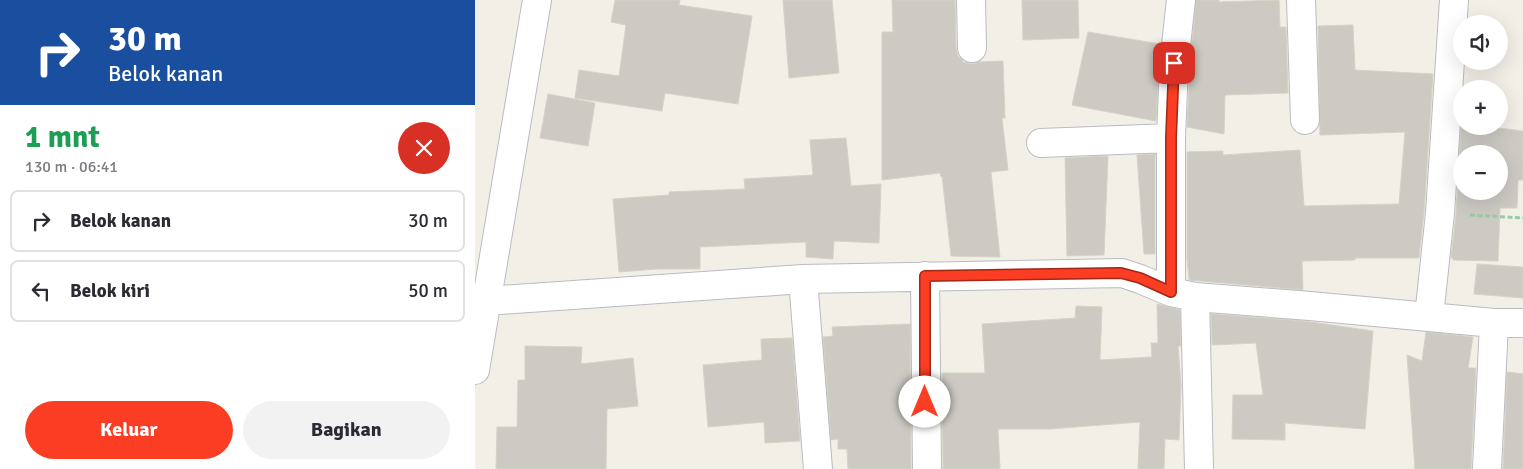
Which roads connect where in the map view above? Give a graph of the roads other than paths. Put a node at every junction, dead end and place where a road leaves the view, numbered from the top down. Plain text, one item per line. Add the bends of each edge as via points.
1 (537, 0) edge
2 (971, 0) edge
3 (1181, 0) edge
4 (1301, 0) edge
5 (1455, 0) edge
6 (972, 48) dead end
7 (1305, 120) dead end
8 (1171, 138) junction
9 (1041, 143) dead end
10 (925, 276) junction
11 (803, 279) junction
12 (1183, 294) junction
13 (486, 301) junction
14 (1429, 317) junction
15 (1494, 323) junction
16 (1523, 324) edge
17 (475, 370) edge
18 (819, 469) edge
19 (927, 469) edge
20 (1199, 469) edge
21 (1487, 469) edge

1 - 13 street
2 - 6 street
3 - 8 street
4 - 7 street
5 - 14 street
8 - 9 street
8 - 12 street
10 - 11 street
10 - 12 street via 1121,273
10 - 19 street
11 - 13 street
11 - 18 street
12 - 14 street
12 - 20 street
13 - 17 street
14 - 15 street
15 - 16 street
15 - 21 street

